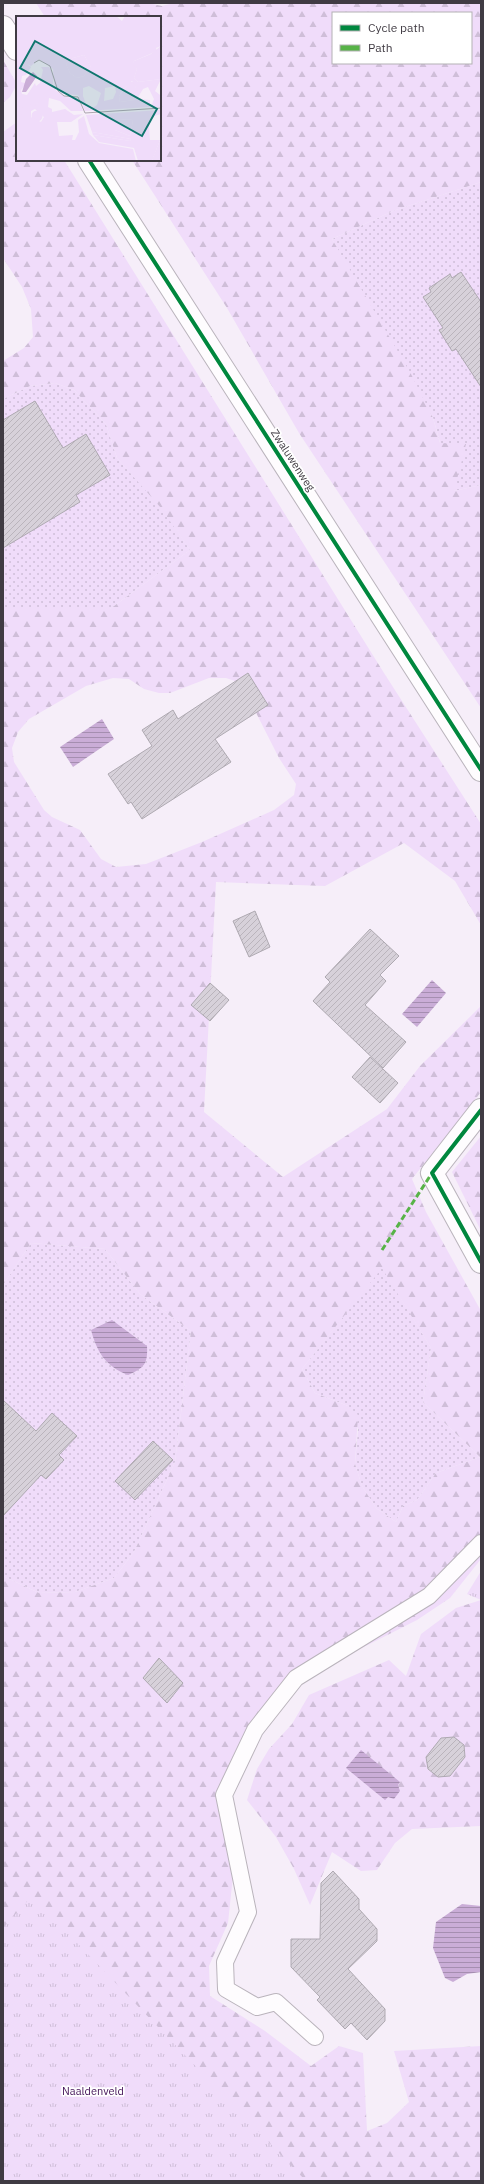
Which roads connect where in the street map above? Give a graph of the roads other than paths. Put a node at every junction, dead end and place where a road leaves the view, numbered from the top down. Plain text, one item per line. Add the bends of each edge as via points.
1 (3, 27) edge
2 (16, 47) edge
3 (90, 161) edge
4 (481, 770) edge
5 (481, 1110) edge
6 (481, 1262) edge
7 (481, 1543) edge
8 (315, 2037) dead end

1 - 2 street
3 - 4 street, Zwaluwenweg
5 - 6 street via 432,1173
7 - 8 lane via 429,1596 296,1678 254,1730 224,1795 248,1912 225,1962 226,1989 257,2008 276,2002

